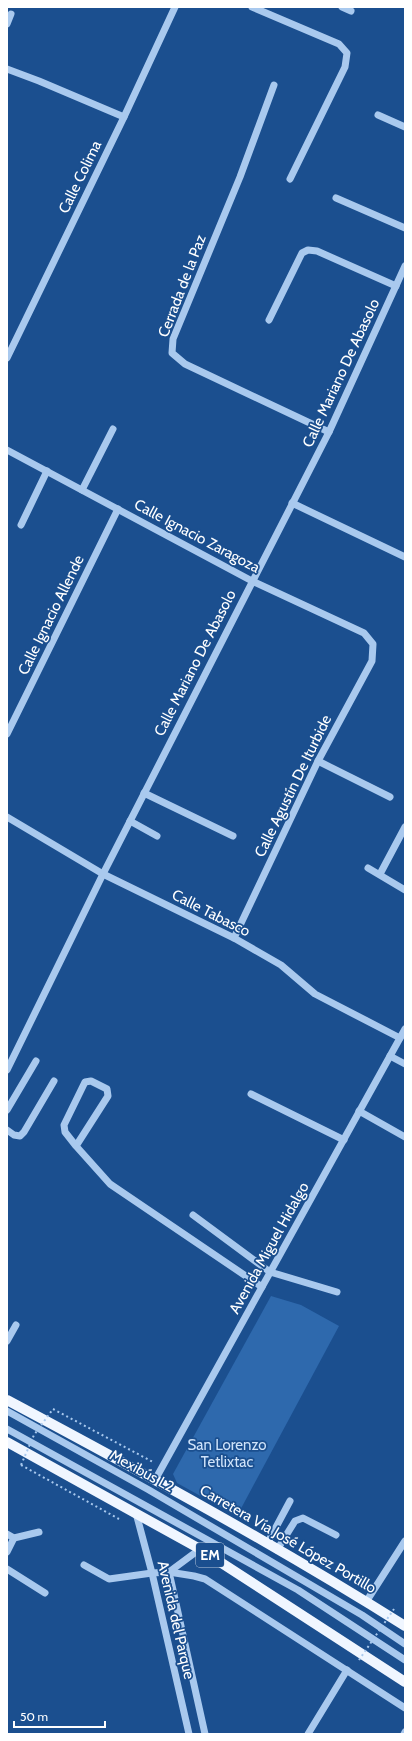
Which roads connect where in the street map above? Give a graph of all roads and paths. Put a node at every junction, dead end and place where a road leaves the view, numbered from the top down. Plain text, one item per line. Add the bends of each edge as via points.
1 (175, 7) edge
2 (252, 7) edge
3 (342, 7) edge
4 (351, 11) dead end
5 (11, 14) dead end
6 (7, 24) edge
7 (7, 69) edge
8 (274, 85) dead end
9 (378, 115) dead end
10 (124, 117) junction
11 (405, 127) edge
12 (290, 179) dead end
13 (336, 198) dead end
14 (405, 228) edge
15 (405, 266) edge
16 (396, 286) junction
17 (269, 320) dead end
18 (7, 358) edge
19 (113, 429) dead end
20 (329, 432) junction
21 (7, 450) edge
22 (46, 471) junction
23 (82, 490) junction
24 (292, 503) junction
25 (118, 509) junction
26 (21, 525) dead end
27 (405, 557) edge
28 (252, 581) junction
29 (373, 644) joint
30 (7, 734) edge
31 (318, 761) junction
32 (144, 793) junction
33 (390, 797) dead end
34 (7, 817) edge
35 (130, 821) junction
36 (405, 826) edge
37 (157, 836) dead end
38 (233, 836) dead end
39 (368, 868) dead end
40 (103, 874) junction
41 (380, 874) junction
42 (405, 890) edge
43 (234, 938) junction
44 (405, 1029) edge
45 (400, 1038) junction
46 (390, 1056) junction
47 (36, 1061) dead end
48 (405, 1064) edge
49 (7, 1070) edge
50 (54, 1081) dead end
51 (251, 1094) dead end
52 (7, 1110) edge
53 (359, 1111) junction
54 (7, 1130) edge
55 (405, 1137) edge
56 (344, 1140) junction
57 (76, 1146) junction
58 (193, 1215) dead end
59 (270, 1272) junction
60 (262, 1287) junction
61 (337, 1292) dead end
62 (16, 1325) dead end
63 (7, 1341) edge
64 (7, 1400) edge
65 (7, 1411) edge
66 (7, 1429) edge
67 (7, 1442) edge
68 (156, 1456) dead end
69 (156, 1480) junction
70 (290, 1501) dead end
71 (136, 1513) junction
72 (119, 1519) dead end
73 (39, 1532) dead end
74 (336, 1534) dead end
75 (10, 1536) edge
76 (405, 1541) edge
77 (267, 1544) junction
78 (200, 1549) junction
79 (277, 1550) junction
80 (7, 1552) edge
81 (84, 1565) dead end
82 (7, 1569) edge
83 (169, 1572) junction
84 (152, 1573) junction
85 (45, 1593) dead end
86 (366, 1602) junction
87 (394, 1609) dead end
88 (405, 1626) edge
89 (405, 1644) edge
90 (359, 1660) dead end
91 (405, 1660) edge
92 (347, 1670) junction
93 (405, 1682) edge
94 (405, 1708) edge
95 (189, 1734) edge
96 (205, 1734) edge
97 (308, 1734) edge

1 - 10 street, Calle Colima
2 - 12 street via 339,44 346,53 345,66
3 - 4 street
5 - 6 street
7 - 10 street
8 - 20 street, Cerrada de la Paz via 240,177 173,339 172,353 185,364
9 - 11 street
10 - 18 street, Calle Colima
13 - 14 street
15 - 16 street, Calle Mariano De Abasolo
16 - 17 street via 317,251 308,250 302,254
16 - 20 street, Calle Mariano De Abasolo
19 - 23 street
20 - 24 street, Calle Mariano De Abasolo
21 - 22 street, Calle Ignacio Zaragoza
22 - 23 street, Calle Ignacio Zaragoza
22 - 26 street
23 - 25 street, Calle Ignacio Zaragoza
24 - 27 street
24 - 28 street, Calle Mariano De Abasolo
25 - 28 street, Calle Ignacio Zaragoza
25 - 30 street, Calle Ignacio Allende
28 - 29 street, Calle Ignacio Zaragoza via 364,633
28 - 32 street, Calle Mariano De Abasolo
29 - 31 street, Calle Agustín De Iturbide via 372,661
31 - 33 street
31 - 43 street, Calle Agustín De Iturbide
32 - 35 street, Calle Mariano De Abasolo
32 - 38 street
34 - 40 street, Calle Tabasco
35 - 37 street
35 - 40 street, Calle Mariano De Abasolo
36 - 41 street
39 - 41 street
40 - 43 street, Calle Tabasco
40 - 49 street, Calle Mariano De Abasolo
41 - 42 street
43 - 45 street, Calle Tabasco via 281,965 315,994
44 - 45 street, Avenida Miguel Hidalgo
45 - 46 street, Avenida Miguel Hidalgo
46 - 48 street
46 - 53 street, Avenida Miguel Hidalgo
47 - 52 street
50 - 54 street via 24,1132 20,1136
51 - 56 street
53 - 55 street
53 - 56 street, Avenida Miguel Hidalgo
56 - 59 street, Avenida Miguel Hidalgo
57 - 57 street via 108,1096 107,1089 91,1081 85,1082 64,1125 65,1132
57 - 60 street via 110,1184
58 - 59 street
59 - 60 street, Avenida Miguel Hidalgo
59 - 61 street
60 - 69 street, Avenida Miguel Hidalgo
62 - 63 street
64 - 69 main road, Carretera Vía José López Portillo / EM
65 - 89 street, Mexibús L2 via 150,1490 362,1615
66 - 91 street, Mexibús L2 via 298,1590
67 - 71 main road, EM
68 - 72 path, bridge via 152,1463 53,1409 34,1435 21,1465
69 - 77 main road, Carretera Vía José López Portillo / EM
70 - 77 street
71 - 78 main road, EM
71 - 84 street, Avenida del Parque
73 - 75 street
74 - 79 street via 303,1518 295,1521
75 - 80 street
76 - 86 street
77 - 79 main road, Carretera Vía José López Portillo / EM
78 - 83 street, Avenida del Parque
78 - 93 main road, EM
79 - 86 main road, Carretera Vía José López Portillo / EM
81 - 84 street via 109,1579
82 - 85 street
83 - 84 street
83 - 92 street via 205,1579
83 - 96 street, Avenida del Parque
84 - 95 street, Avenida del Parque
86 - 88 main road, Carretera Vía José López Portillo / EM
87 - 90 path, bridge
92 - 94 street
92 - 97 street

